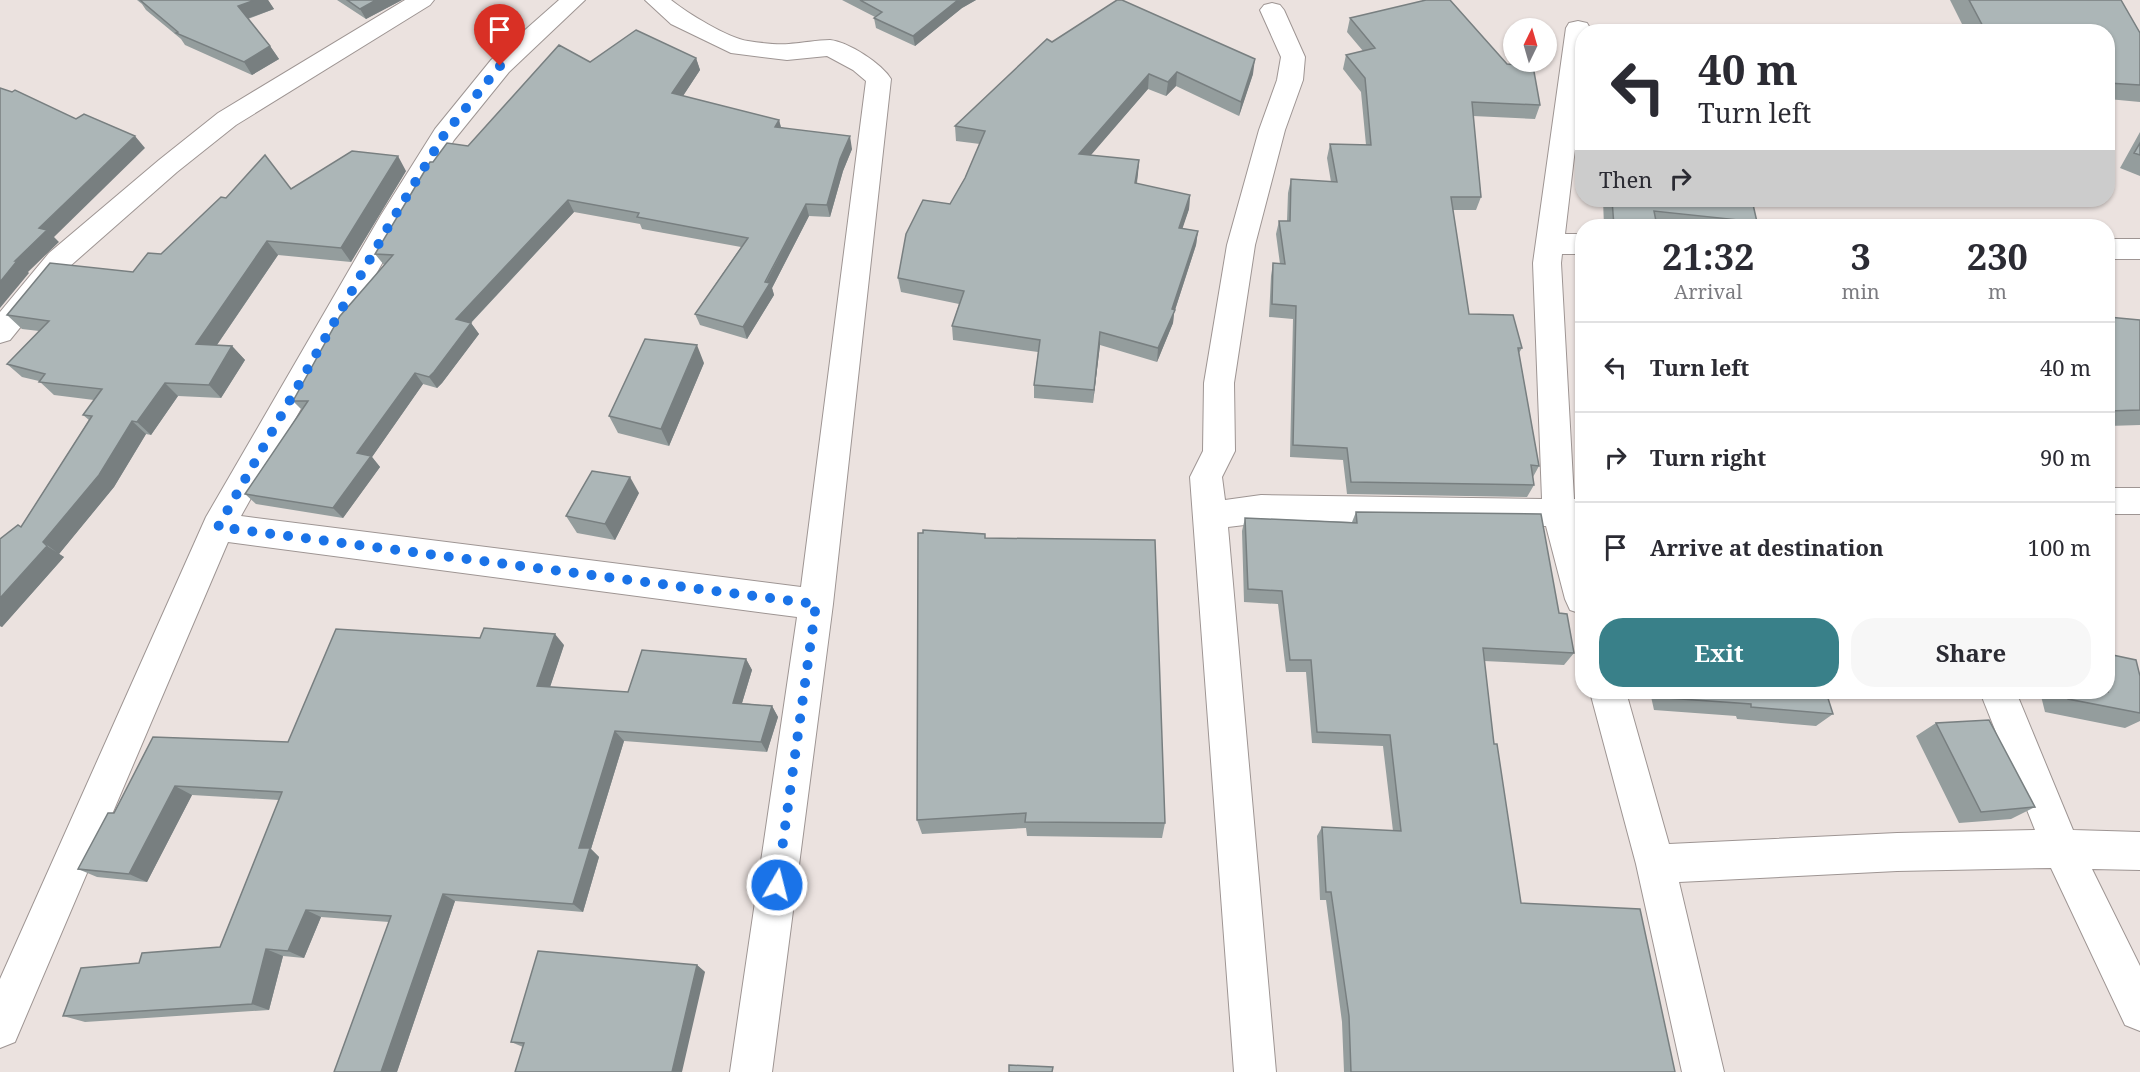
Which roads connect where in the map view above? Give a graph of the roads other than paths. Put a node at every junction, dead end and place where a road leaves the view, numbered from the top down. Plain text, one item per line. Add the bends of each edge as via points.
1 (422, 0) edge
2 (573, 0) edge
3 (657, 0) edge
4 (1272, 10) dead end
5 (1575, 51) edge
6 (1550, 244) junction
7 (1575, 244) edge
8 (2115, 249) edge
9 (2140, 249) edge
10 (0, 332) edge
11 (2115, 501) edge
12 (2140, 501) edge
13 (1571, 513) edge
14 (1211, 516) junction
15 (218, 527) junction
16 (1575, 544) edge
17 (816, 604) junction
18 (1610, 699) edge
19 (2001, 699) edge
20 (2061, 848) junction
21 (2140, 851) edge
22 (1655, 864) junction
23 (2140, 1011) edge
24 (0, 1028) edge
25 (751, 1072) edge
26 (1255, 1072) edge
27 (1703, 1072) edge

1 - 10 street via 227,119 59,261
2 - 15 street via 500,66 444,135
3 - 17 street via 679,18 740,48 786,52 831,48 862,64 879,79
4 - 14 street via 1293,57 1290,80 1272,130 1241,245 1219,383 1219,451 1206,477
5 - 6 street
6 - 7 street
6 - 13 street via 1547,263
8 - 9 street
11 - 12 street
13 - 14 street via 1261,509
13 - 16 street
14 - 26 street
15 - 17 street
15 - 24 street
17 - 25 street
18 - 22 street
19 - 20 street
20 - 21 street
20 - 22 street
20 - 23 street
22 - 27 street

